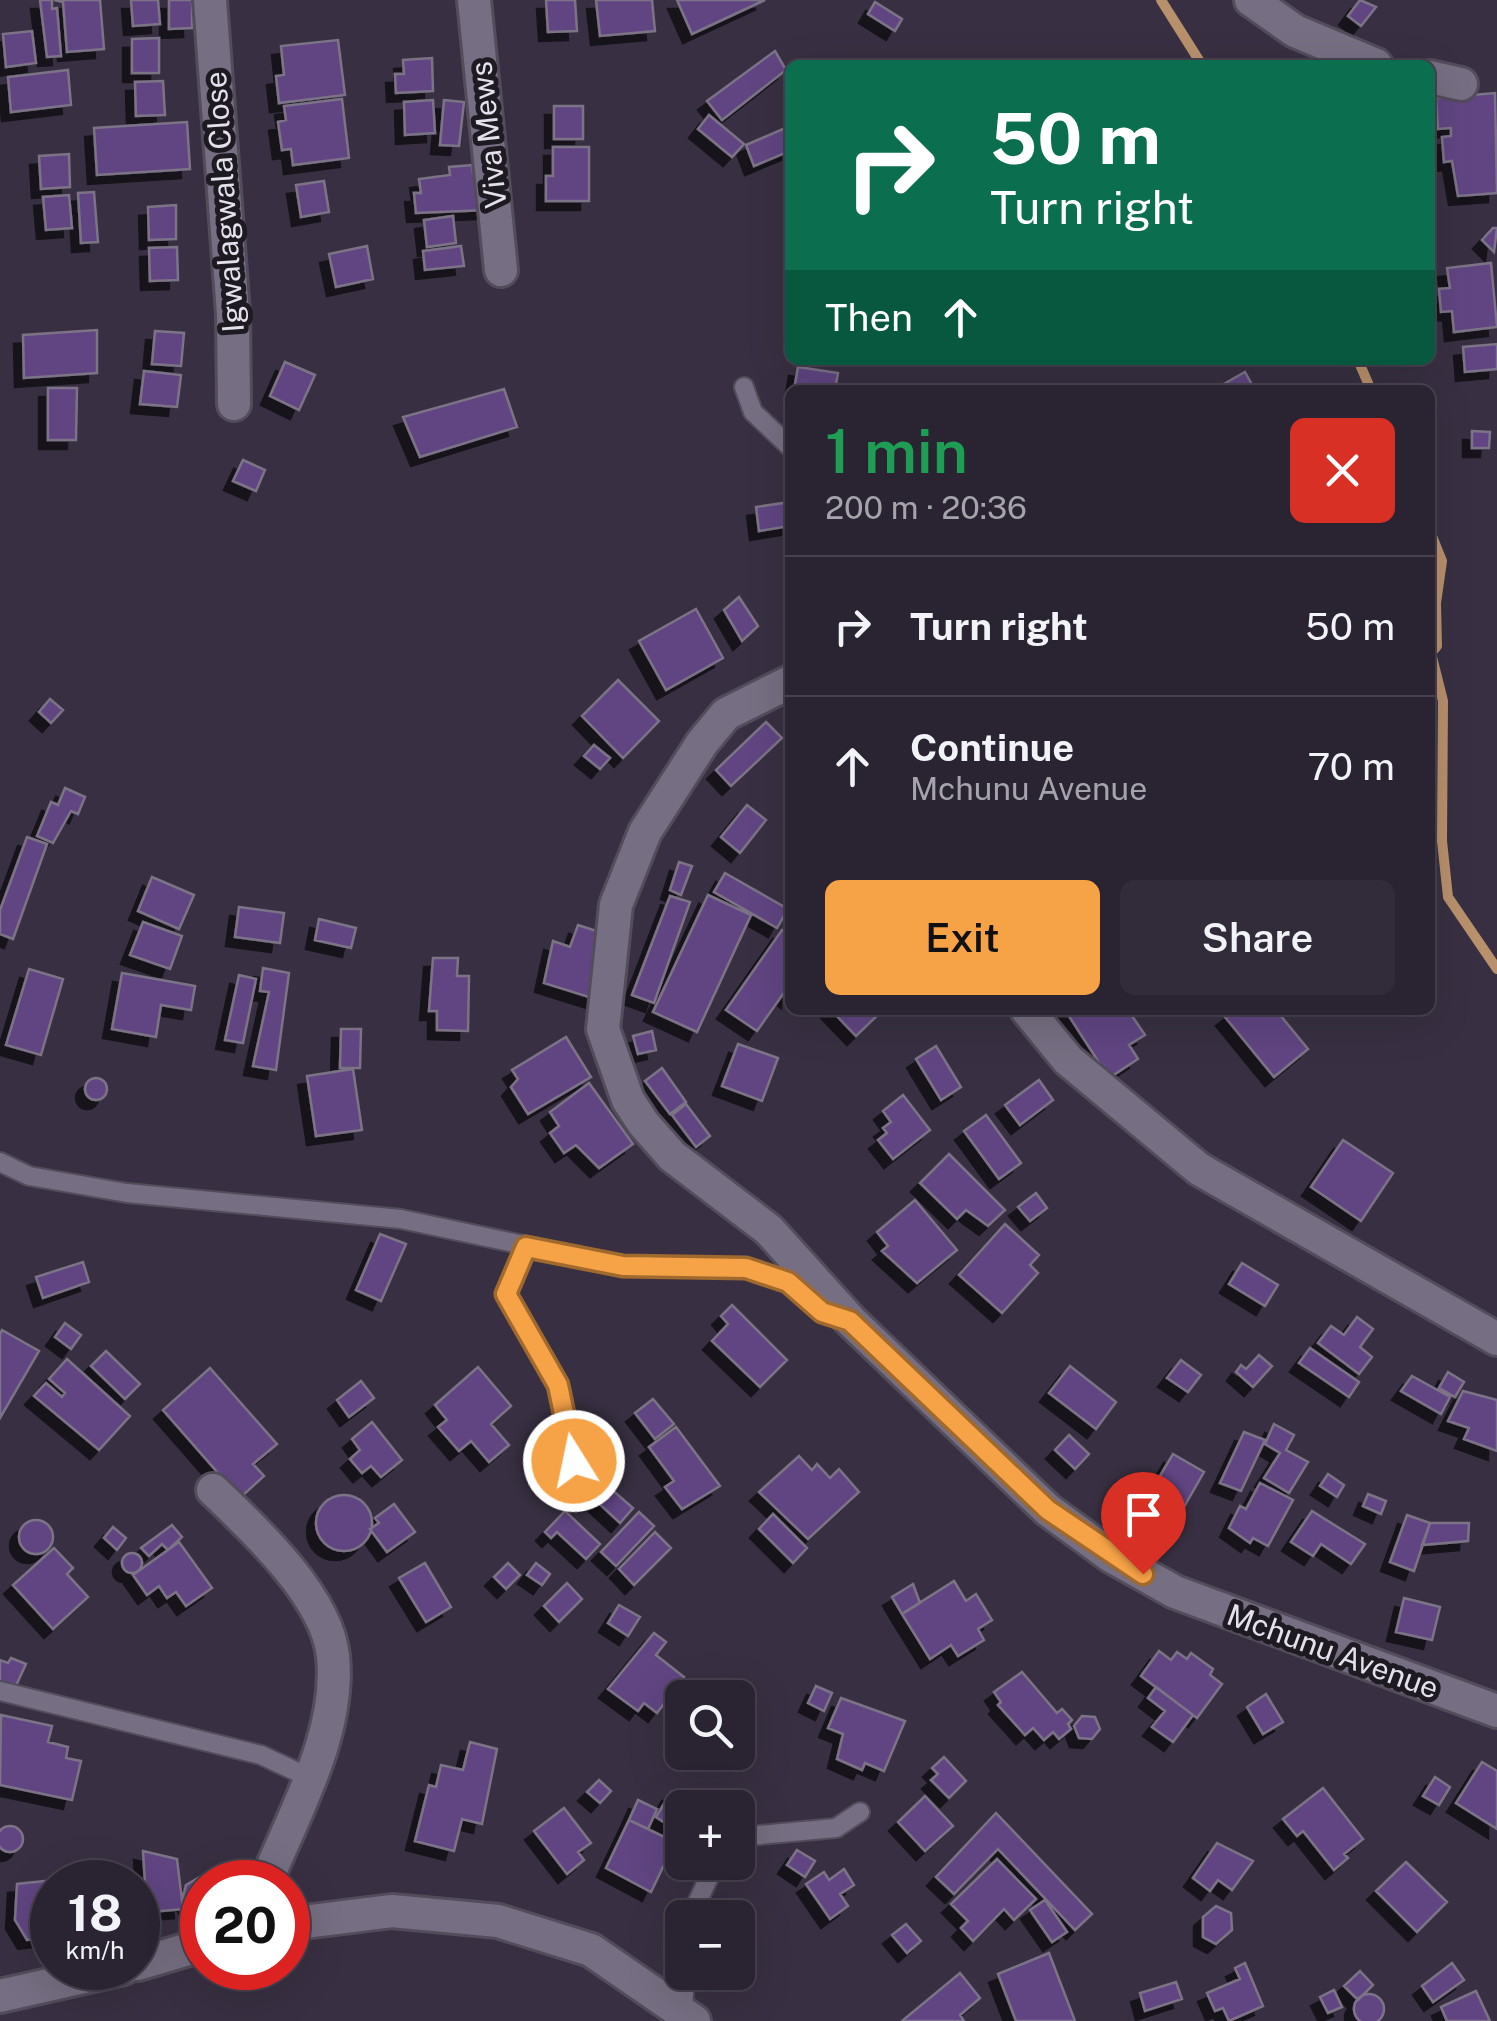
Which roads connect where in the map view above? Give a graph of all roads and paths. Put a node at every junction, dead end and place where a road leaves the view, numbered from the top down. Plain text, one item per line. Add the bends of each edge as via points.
1 (210, 0) edge
2 (474, 0) edge
3 (1250, 0) edge
4 (1364, 60) edge
5 (501, 270) dead end
6 (744, 387) dead end
7 (234, 404) dead end
8 (785, 443) edge
9 (785, 684) edge
10 (1031, 1015) edge
11 (0, 1162) edge
12 (526, 1247) junction
13 (850, 1321) junction
14 (1497, 1339) edge
15 (574, 1461) dead end
16 (213, 1490) dead end
17 (0, 1691) edge
18 (1497, 1711) edge
19 (308, 1777) junction
20 (860, 1812) dead end
21 (755, 1835) edge
22 (275, 1860) edge
23 (310, 1921) edge
24 (30, 1989) edge
25 (686, 1990) edge
26 (0, 1996) edge
27 (688, 2016) edge

1 - 7 street, Igwalagwala Close
2 - 5 street, Viva Mews
3 - 4 street via 1295,31
6 - 8 lane via 753,412
9 - 13 street, Mchunu Avenue via 726,714 646,832 616,906 604,1030 643,1123 672,1156 769,1230
10 - 14 street via 1068,1060 1198,1169
11 - 12 lane via 29,1176 109,1190 401,1219
12 - 13 lane via 623,1266 746,1268 788,1282 822,1312
12 - 15 lane via 506,1294 558,1385
13 - 18 street, Mchunu Avenue via 1048,1510 1111,1556 1194,1599
16 - 19 street via 293,1576 333,1652 326,1730
17 - 19 lane via 261,1755
19 - 22 street
20 - 21 lane via 836,1828
23 - 27 street via 392,1911 498,1921 591,1950
24 - 26 street
25 - 27 lane

